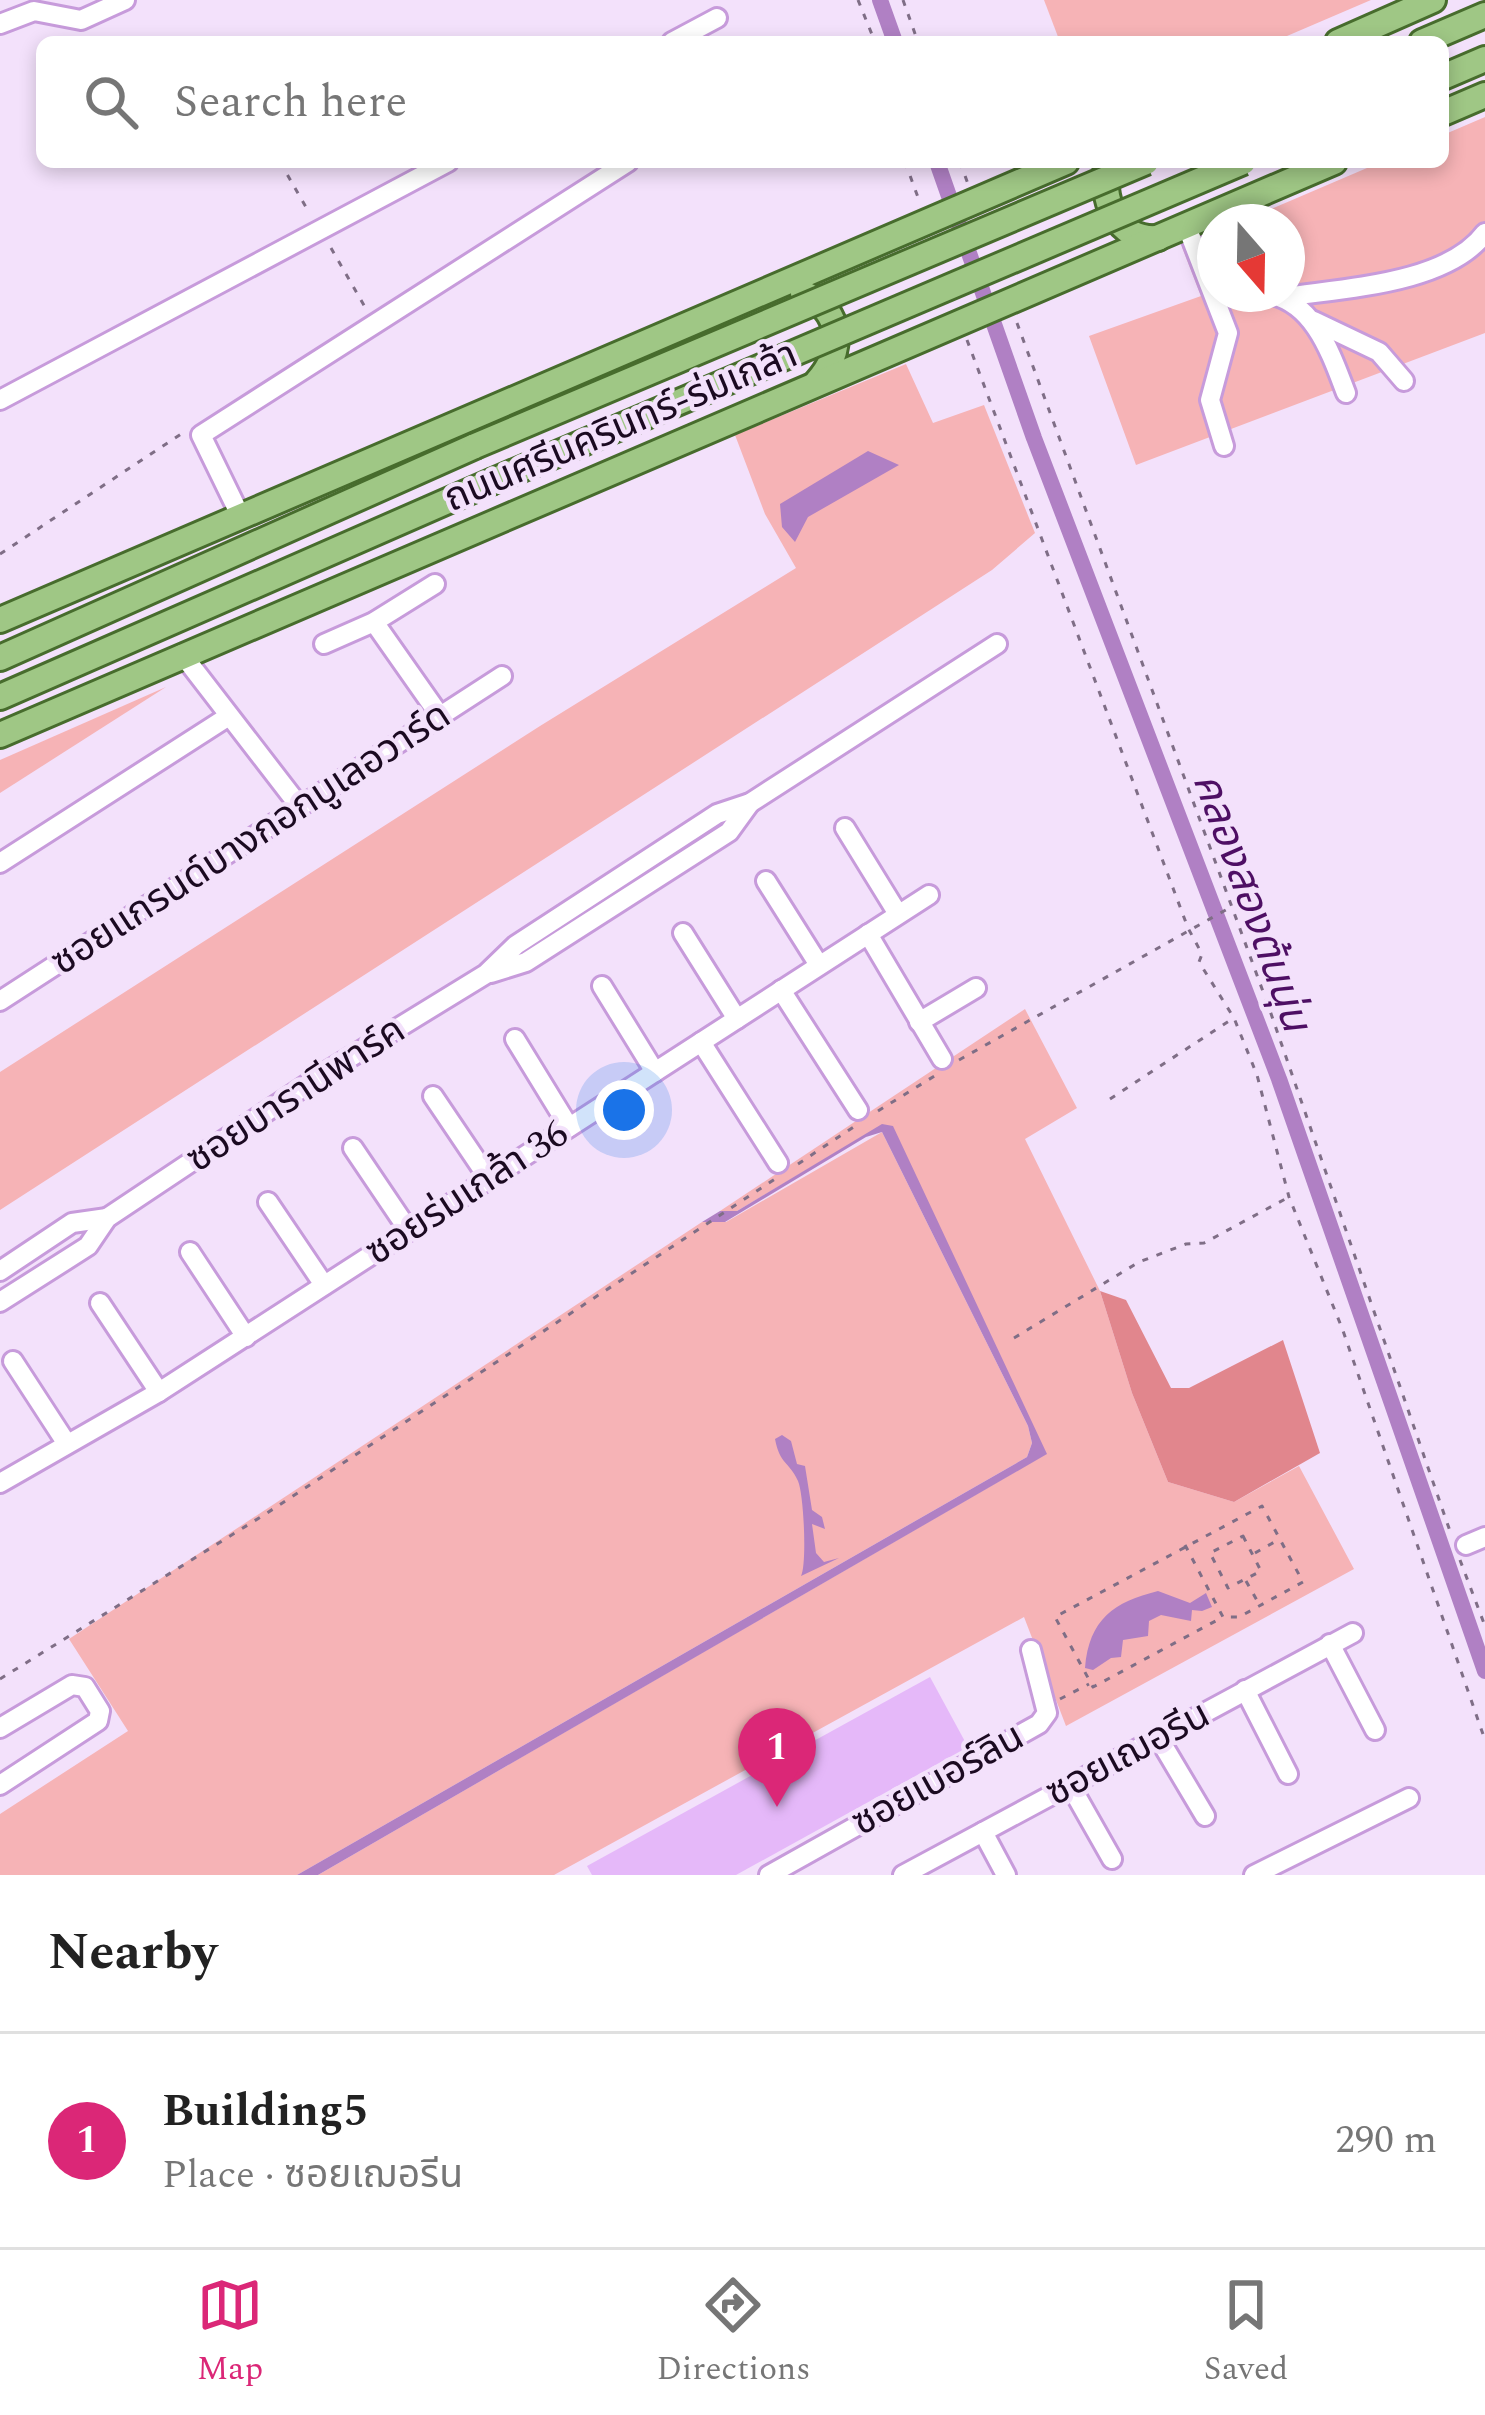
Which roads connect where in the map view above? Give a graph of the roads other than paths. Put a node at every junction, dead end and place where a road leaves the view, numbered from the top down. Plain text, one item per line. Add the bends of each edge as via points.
1 (125, 0) edge
2 (1433, 0) edge
3 (1485, 15) edge
4 (717, 18) dead end
5 (0, 24) edge
6 (683, 36) edge
7 (1352, 36) edge
8 (1436, 36) edge
9 (1479, 62) edge
10 (1449, 74) edge
11 (1485, 95) edge
12 (1449, 110) edge
13 (437, 168) edge
14 (619, 168) edge
15 (1052, 168) edge
16 (1107, 168) edge
17 (1132, 168) edge
18 (1229, 168) edge
19 (1321, 168) edge
20 (1177, 232) junction
21 (1485, 233) edge
22 (1197, 262) edge
23 (771, 290) junction
24 (1305, 292) edge
25 (1221, 312) edge
26 (1301, 312) edge
27 (1310, 318) junction
28 (1404, 381) dead end
29 (816, 383) junction
30 (1346, 393) dead end
31 (0, 400) edge
32 (1224, 446) dead end
33 (241, 514) junction
34 (194, 535) junction
35 (436, 584) dead end
36 (6, 617) edge
37 (374, 622) junction
38 (324, 644) dead end
39 (997, 644) dead end
40 (182, 654) junction
41 (0, 655) edge
42 (146, 670) junction
43 (502, 676) dead end
44 (0, 697) edge
45 (0, 709) edge
46 (229, 716) junction
47 (440, 716) junction
48 (0, 735) edge
49 (300, 807) junction
50 (845, 828) dead end
51 (0, 863) edge
52 (766, 881) dead end
53 (928, 895) dead end
54 (898, 914) junction
55 (683, 933) dead end
56 (868, 934) junction
57 (819, 965) junction
58 (602, 986) dead end
59 (976, 988) dead end
60 (781, 990) junction
61 (0, 1001) edge
62 (737, 1019) junction
63 (919, 1022) junction
64 (515, 1039) dead end
65 (701, 1042) junction
66 (947, 1064) road end
67 (655, 1072) junction
68 (433, 1096) dead end
69 (862, 1116) road end
70 (569, 1127) junction
71 (353, 1148) dead end
72 (779, 1169) road end
73 (489, 1179) junction
74 (268, 1202) dead end
75 (107, 1218) junction
76 (409, 1231) junction
77 (190, 1252) dead end
78 (0, 1271) edge
79 (325, 1286) junction
80 (0, 1302) edge
81 (100, 1303) dead end
82 (246, 1337) junction
83 (13, 1361) dead end
84 (159, 1391) junction
85 (67, 1444) junction
86 (0, 1483) edge
87 (1353, 1633) dead end
88 (1330, 1644) junction
89 (1031, 1650) dead end
90 (1244, 1690) junction
91 (0, 1728) edge
92 (1375, 1730) dead end
93 (1157, 1737) junction
94 (1288, 1774) dead end
95 (0, 1785) edge
96 (1070, 1785) junction
97 (1409, 1798) dead end
98 (1205, 1816) dead end
99 (983, 1832) junction
100 (1112, 1859) dead end
101 (769, 1875) edge
102 (903, 1875) edge
103 (1006, 1875) edge
104 (1254, 1875) edge

1 - 5 street via 82,20 34,11
2 - 7 main road
3 - 8 main road
4 - 6 street
9 - 10 main road
11 - 12 main road
13 - 31 street
14 - 33 street via 201,435
15 - 23 main road, ถนนศรีนครินทร์-ร่มเกล้า
16 - 20 main road via 1118,222 1136,237
17 - 41 main road, ถนนศรีนครินทร์-ร่มเกล้า, bridge
18 - 44 main road, ถนนศรีนครินทร์-ร่มเกล้า, bridge
19 - 20 main road, ถนนศรีนครินทร์-ร่มเกล้า
20 - 22 street
20 - 29 main road, ถนนศรีนครินทร์-ร่มเกล้า
21 - 24 street via 1471,251 1391,282
23 - 29 main road via 815,298 832,324 837,352
23 - 33 main road, ถนนศรีนครินทร์-ร่มเกล้า
25 - 32 street via 1228,333 1210,400
26 - 27 street
27 - 28 street via 1379,352
27 - 30 street
29 - 40 main road, ถนนศรีนครินทร์-ร่มเกล้า
33 - 34 main road, ถนนศรีนครินทร์-ร่มเกล้า
34 - 36 main road, ถนนศรีนครินทร์-ร่มเกล้า
34 - 41 main road
35 - 37 street
37 - 38 street
37 - 47 street
39 - 75 street, ซอยบารานีพาร์ค via 750,803 729,832 526,962 486,974 322,1074
40 - 42 main road, ถนนศรีนครินทร์-ร่มเกล้า
40 - 46 street
42 - 45 main road
42 - 48 main road
43 - 47 street, ซอยแกรนด์บางกอกบูเลอวาร์ด
46 - 49 street
46 - 51 street
47 - 49 street, ซอยแกรนด์บางกอกบูเลอวาร์ด
49 - 61 street, ซอยแกรนด์บางกอกบูเลอวาร์ด
50 - 54 street
52 - 57 street
53 - 54 street, ซอยร่มเกล้า 36
54 - 56 street, ซอยร่มเกล้า 36
55 - 62 street
56 - 57 street, ซอยร่มเกล้า 36
56 - 63 street
57 - 60 street, ซอยร่มเกล้า 36
58 - 67 street
59 - 63 street
60 - 62 street, ซอยร่มเกล้า 36
60 - 69 street
62 - 65 street, ซอยร่มเกล้า 36
63 - 66 street
64 - 70 street
65 - 67 street, ซอยร่มเกล้า 36
65 - 72 street
67 - 70 street, ซอยร่มเกล้า 36
68 - 73 street
70 - 73 street, ซอยร่มเกล้า 36
71 - 76 street
73 - 76 street, ซอยร่มเกล้า 36
74 - 79 street
75 - 78 street, ซอยบารานีพาร์ค via 71,1223
75 - 80 street, ซอยบารานีพาร์ค via 88,1246
76 - 79 street, ซอยร่มเกล้า 36
77 - 82 street
79 - 82 street, ซอยร่มเกล้า 36
81 - 84 street
82 - 84 street, ซอยร่มเกล้า 36
83 - 85 street
84 - 85 street, ซอยร่มเกล้า 36
85 - 86 street, ซอยร่มเกล้า 36
87 - 88 street, ซอยเฌอรีน
88 - 90 street, ซอยเฌอรีน
88 - 92 street
89 - 101 street, ซอยเบอร์ลิน via 1047,1714 1039,1724
90 - 93 street, ซอยเฌอรีน
90 - 94 street
91 - 95 street via 72,1685 85,1687 100,1712 98,1721
93 - 96 street, ซอยเฌอรีน
93 - 98 street
96 - 99 street, ซอยเฌอรีน
96 - 100 street
97 - 104 street
99 - 102 street, ซอยเฌอรีน
99 - 103 street

